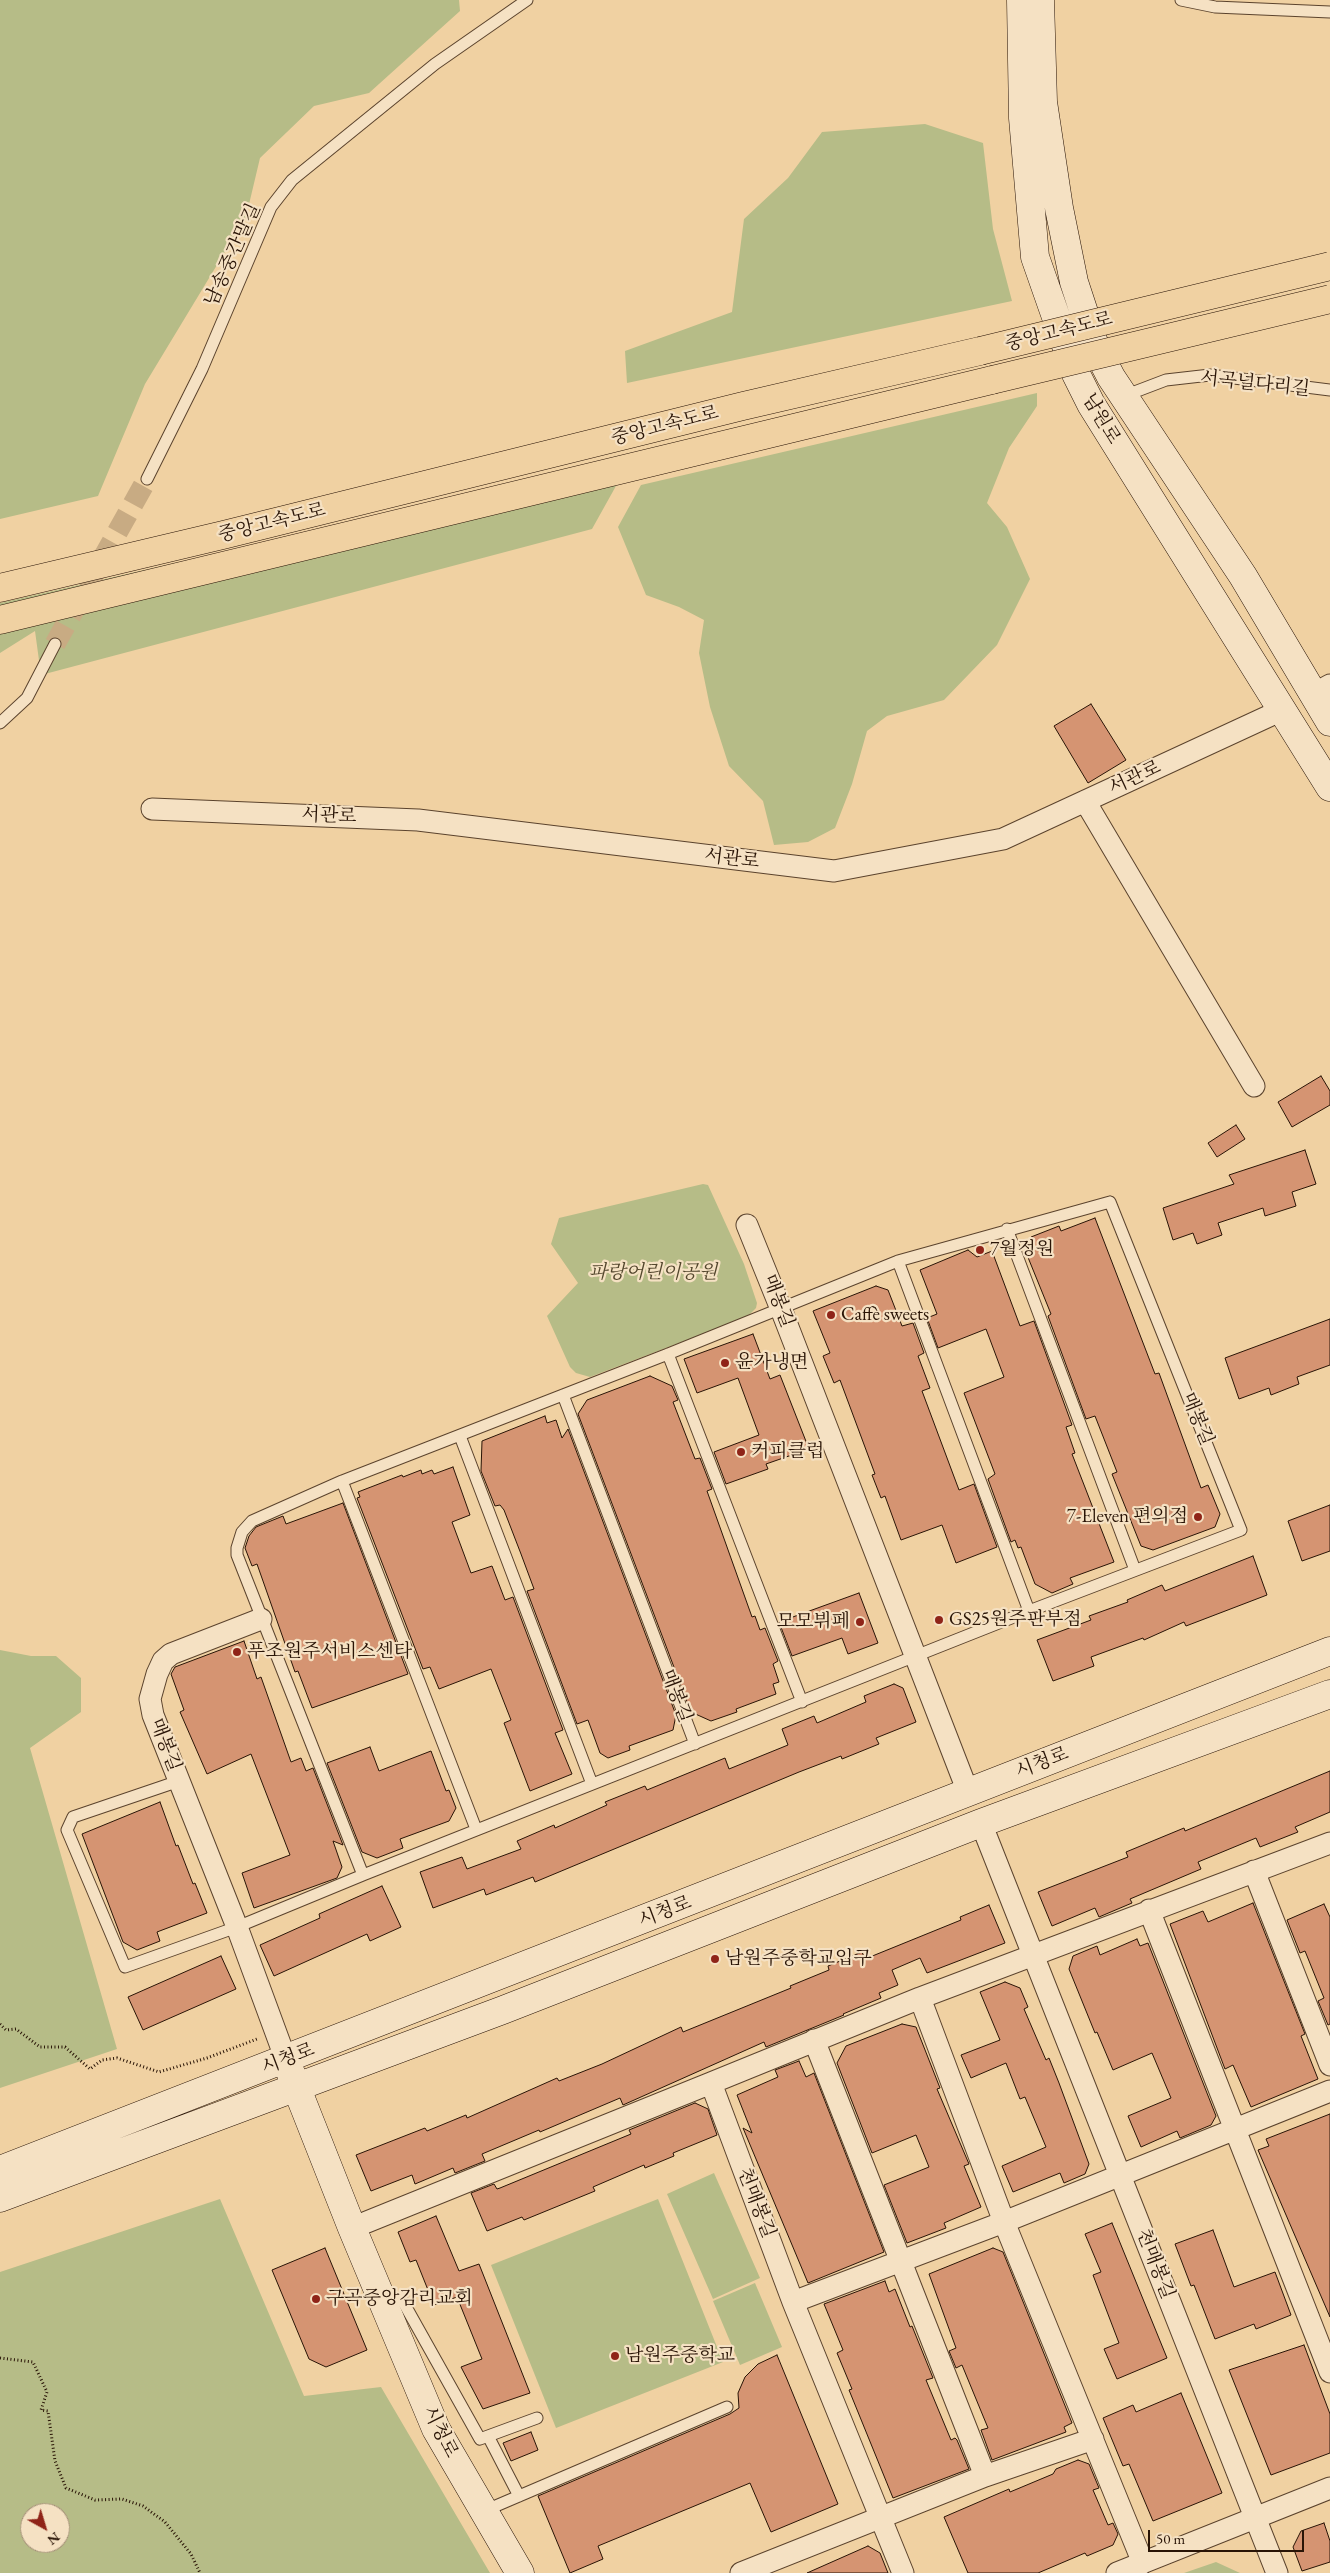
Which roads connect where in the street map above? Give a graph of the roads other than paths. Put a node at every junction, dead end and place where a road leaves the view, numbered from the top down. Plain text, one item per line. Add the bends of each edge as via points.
1 (527, 0) edge
2 (1021, 0) edge
3 (1040, 0) edge
4 (1181, 0) edge
5 (1330, 12) edge
6 (1330, 266) edge
7 (1330, 299) edge
8 (1330, 390) edge
9 (1124, 396) junction
10 (147, 480) tunnel mouth
11 (0, 588) edge
12 (0, 620) edge
13 (56, 644) tunnel mouth
14 (1321, 690) edge
15 (1282, 710) junction
16 (1330, 722) edge
17 (0, 723) edge
18 (1330, 786) edge
19 (1085, 801) junction
20 (152, 809) dead end
21 (1254, 1086) dead end
22 (747, 1225) dead end
23 (1007, 1229) junction
24 (898, 1261) junction
25 (782, 1309) junction
26 (668, 1354) junction
27 (562, 1395) junction
28 (460, 1436) junction
29 (342, 1481) junction
30 (1134, 1570) junction
31 (1029, 1611) junction
32 (261, 1619) junction
33 (1330, 1651) edge
34 (915, 1657) junction
35 (1330, 1694) edge
36 (802, 1702) junction
37 (695, 1744) junction
38 (179, 1781) junction
39 (592, 1784) junction
40 (968, 1792) junction
41 (981, 1823) junction
42 (476, 1829) junction
43 (1330, 1843) edge
44 (1254, 1871) junction
45 (363, 1875) junction
46 (1149, 1910) junction
47 (237, 1927) junction
48 (1035, 1955) junction
49 (920, 1998) junction
50 (814, 2040) junction
51 (286, 2060) junction
52 (1330, 2065) edge
53 (710, 2083) junction
54 (297, 2088) junction
55 (1330, 2090) edge
56 (1235, 2129) junction
57 (0, 2170) edge
58 (1120, 2174) junction
59 (0, 2198) edge
60 (1004, 2222) junction
61 (352, 2228) junction
62 (900, 2262) junction
63 (401, 2298) dead end
64 (793, 2302) junction
65 (1325, 2343) edge
66 (1330, 2372) edge
67 (726, 2407) dead end
68 (537, 2418) dead end
69 (488, 2436) junction
70 (1093, 2439) junction
71 (985, 2476) junction
72 (1330, 2488) edge
73 (519, 2496) junction
74 (484, 2510) junction
75 (882, 2518) junction
76 (1255, 2518) junction
77 (1142, 2563) junction
78 (520, 2573) edge
79 (741, 2573) edge
80 (903, 2573) edge
81 (1117, 2573) edge
82 (1277, 2573) edge

1 - 10 lane, 남송중간말길 via 435,64 292,180 271,208 202,369
2 - 15 street, 남원로 via 1024,118 1035,257 1062,338 1091,404
3 - 9 street, 남원로 via 1043,102 1074,282 1095,346
4 - 5 lane via 1215,7
6 - 11 highway, 중앙고속도로, bridge
7 - 12 highway, 중앙고속도로, bridge
8 - 9 lane, 서곡널다리길 via 1210,375 1166,380
9 - 14 street, 남원로
13 - 17 lane via 27,698
14 - 15 street
14 - 16 street, 남원로
15 - 18 street, 남원로
15 - 19 street, 서관로
19 - 20 street, 서관로 via 1003,839 834,871 418,820
19 - 21 street
22 - 25 street, 매봉길
23 - 24 lane
23 - 30 lane
23 - 30 lane, 매봉길 via 1110,1202 1241,1530
24 - 25 lane
24 - 31 lane
25 - 26 lane
25 - 34 street, 매봉길
26 - 27 lane
26 - 36 lane
27 - 28 lane
27 - 37 lane, 매봉길
28 - 29 lane
28 - 39 lane
29 - 32 lane via 259,1516 242,1532 237,1548
29 - 42 lane
30 - 31 lane, 매봉길
31 - 34 lane, 매봉길
32 - 38 street, 매봉길 via 171,1654 162,1661 153,1686 151,1707
32 - 45 lane
33 - 40 street, 시청로
34 - 36 lane, 매봉길
34 - 40 street
35 - 41 street, 시청로
36 - 37 lane, 매봉길
37 - 39 lane, 매봉길
38 - 47 street, 매봉길
38 - 47 lane, 매봉길 via 73,1817 67,1830 125,1966
39 - 42 lane, 매봉길
40 - 41 street
40 - 51 street, 시청로
41 - 48 street, 천매봉길
41 - 54 street, 시청로
42 - 45 lane, 매봉길
43 - 44 street
44 - 46 street
44 - 52 street
45 - 47 lane, 매봉길
46 - 48 street
46 - 56 street
47 - 51 street
48 - 49 street
48 - 58 street, 천매봉길
49 - 50 street
49 - 60 street
50 - 53 street
50 - 62 street
51 - 54 street
51 - 57 street, 시청로
53 - 61 street
53 - 64 street, 천매봉길
54 - 59 street, 시청로
54 - 61 street, 시청로
55 - 56 street
56 - 58 street
56 - 65 street
58 - 60 street
58 - 76 street, 천매봉길
60 - 62 street
60 - 70 street
61 - 74 street, 시청로 via 436,2429
62 - 64 street
62 - 71 street
63 - 69 lane via 480,2439
64 - 75 street, 천매봉길
65 - 66 street
67 - 73 lane
68 - 69 lane
69 - 73 lane
70 - 71 street
70 - 77 street
71 - 75 street
72 - 76 street
73 - 74 lane
74 - 78 street, 시청로
75 - 79 street
75 - 80 street, 천매봉길
76 - 77 street
76 - 82 street, 천매봉길
77 - 81 street

